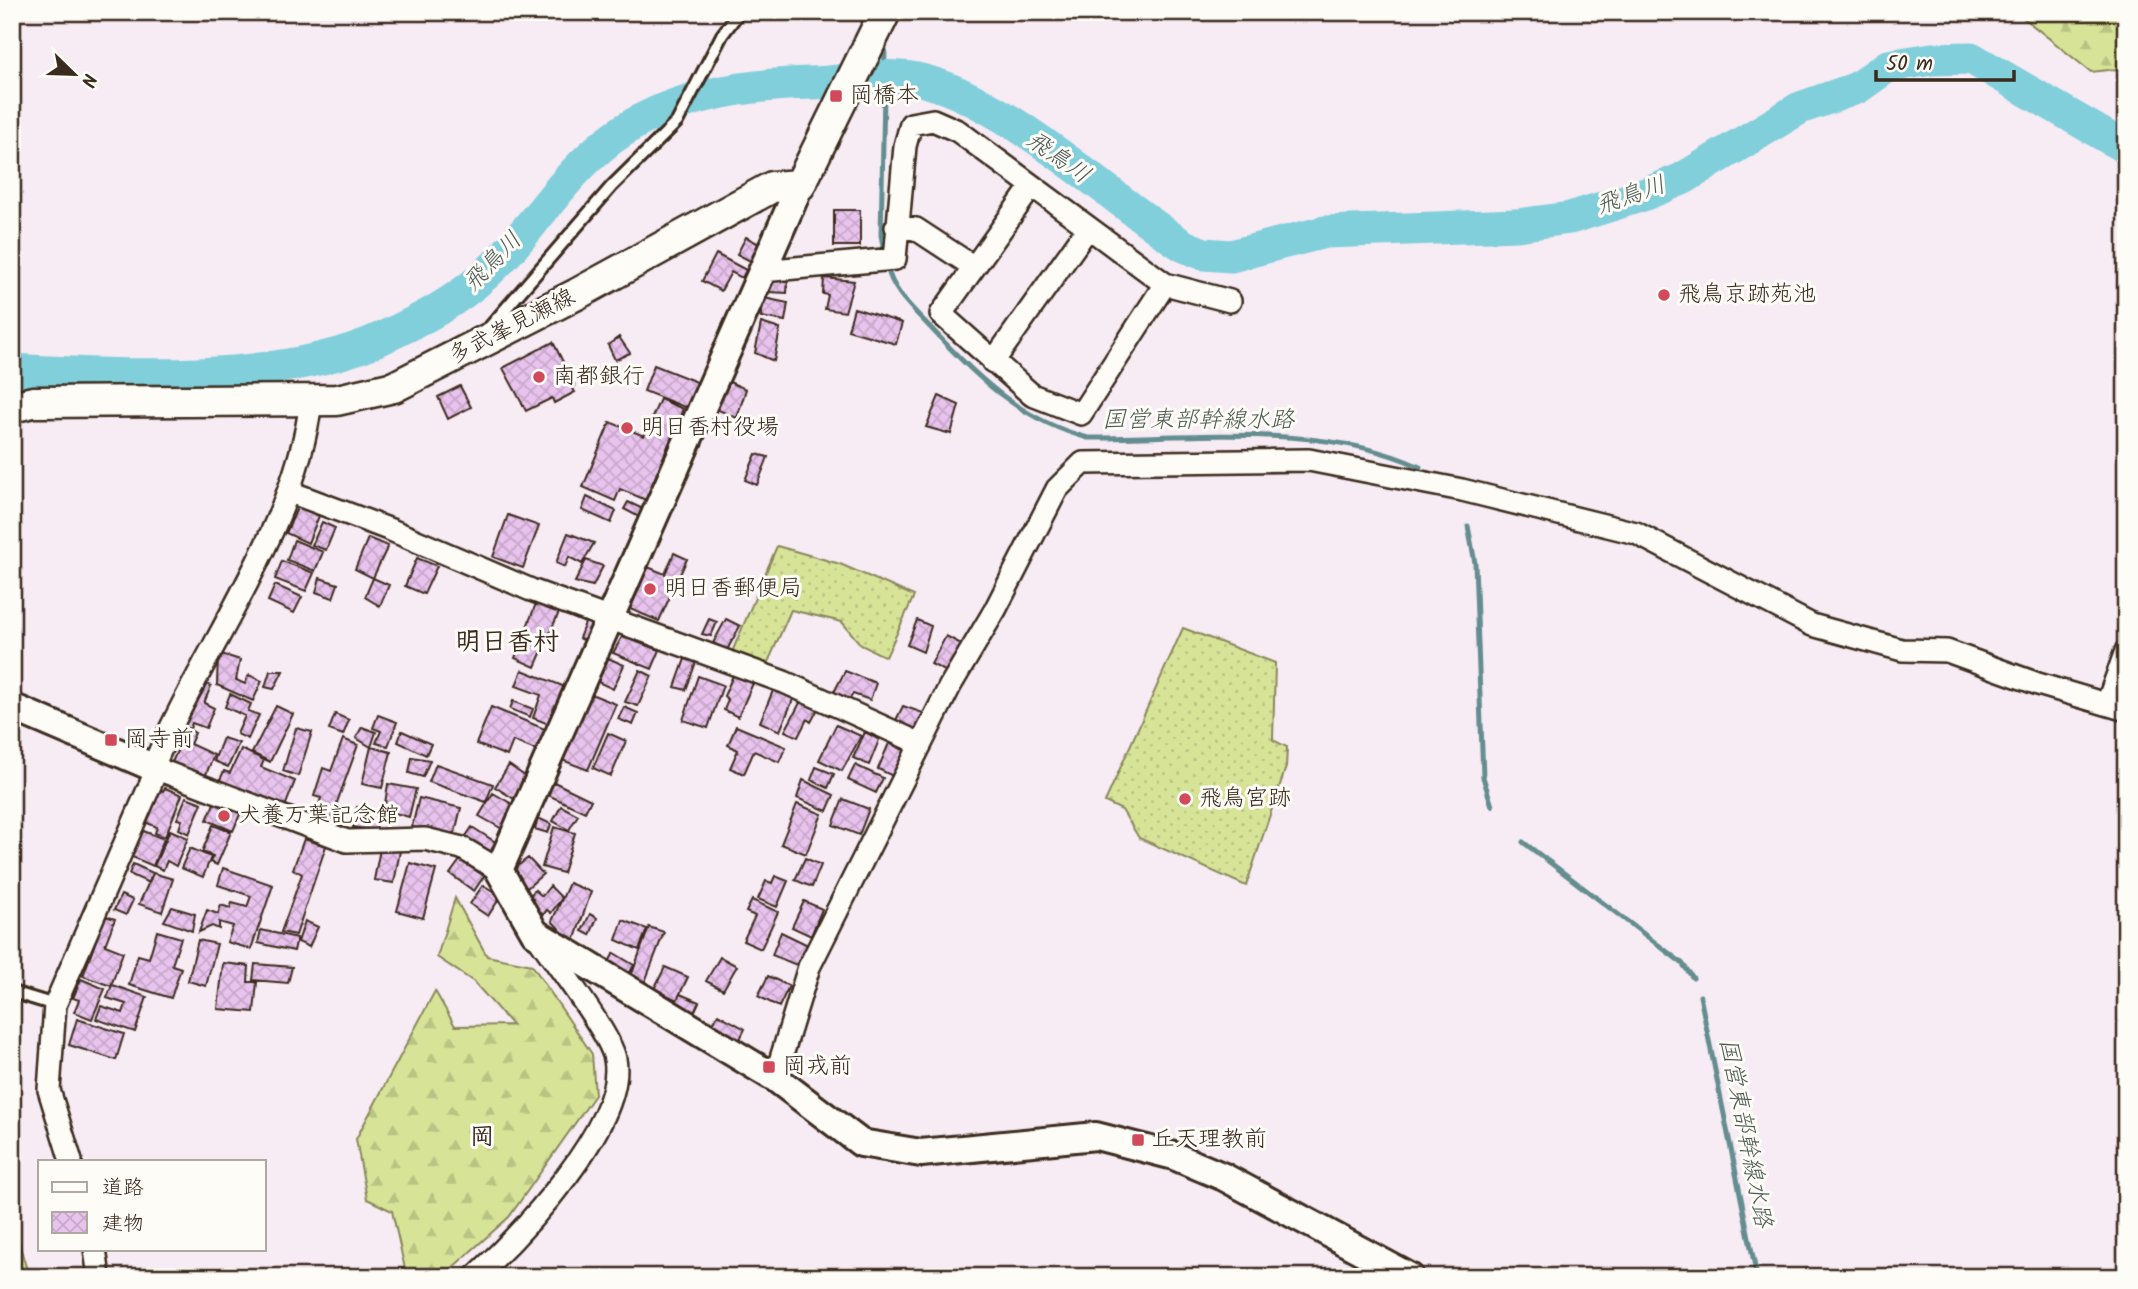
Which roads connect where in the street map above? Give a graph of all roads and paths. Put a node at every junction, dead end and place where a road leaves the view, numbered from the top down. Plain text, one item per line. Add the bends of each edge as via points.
1 (739, 12) edge
2 (884, 12) edge
3 (800, 185) junction
4 (1032, 186) junction
5 (896, 227) junction
6 (1088, 228) junction
7 (974, 267) junction
8 (762, 271) junction
9 (1165, 284) junction
10 (1230, 302) dead end
11 (489, 339) junction
12 (993, 362) junction
13 (311, 400) junction
14 (12, 408) edge
15 (289, 492) junction
16 (609, 616) junction
17 (2126, 651) edge
18 (12, 707) edge
19 (2117, 707) edge
20 (921, 744) junction
21 (155, 768) junction
22 (499, 870) junction
23 (535, 933) junction
24 (12, 992) edge
25 (55, 1005) junction
26 (775, 1078) junction
27 (71, 1160) edge
28 (95, 1250) edge
29 (1379, 1269) edge
30 (99, 1277) edge
31 (475, 1277) edge
32 (1410, 1277) edge

1 - 11 lane via 722,35 680,117 612,186 488,327
2 - 3 main road
3 - 8 street
3 - 11 main road, 多武峯見瀬線 via 772,187
4 - 5 street via 958,131 933,120 911,124
4 - 6 street
4 - 7 street
5 - 7 street via 916,229
5 - 8 street via 885,261
6 - 9 street
6 - 12 street
7 - 12 street via 941,314
8 - 16 street
9 - 10 street
9 - 12 street via 1081,414 1032,395
11 - 13 main road, 多武峯見瀬線 via 394,387 337,400
13 - 14 main road, 多武峯見瀬線 via 33,402
13 - 15 street via 308,428
15 - 16 street via 531,590
15 - 21 street via 216,643 177,709
16 - 20 street via 664,641 784,682
16 - 22 street
17 - 19 street
18 - 21 street
19 - 20 street via 1947,651 1902,650 1812,625 1636,533 1489,496 1309,460 1109,461 1083,463 1057,489
20 - 26 street via 809,967
21 - 22 street via 347,841 425,838 462,848
21 - 25 street
22 - 23 street
23 - 26 street
23 - 31 street via 615,1055 617,1079 582,1153 550,1201
24 - 25 lane
25 - 27 street via 49,1090
26 - 29 street via 861,1143 921,1153 1096,1136 1174,1156 1224,1177
28 - 30 street
29 - 32 street

